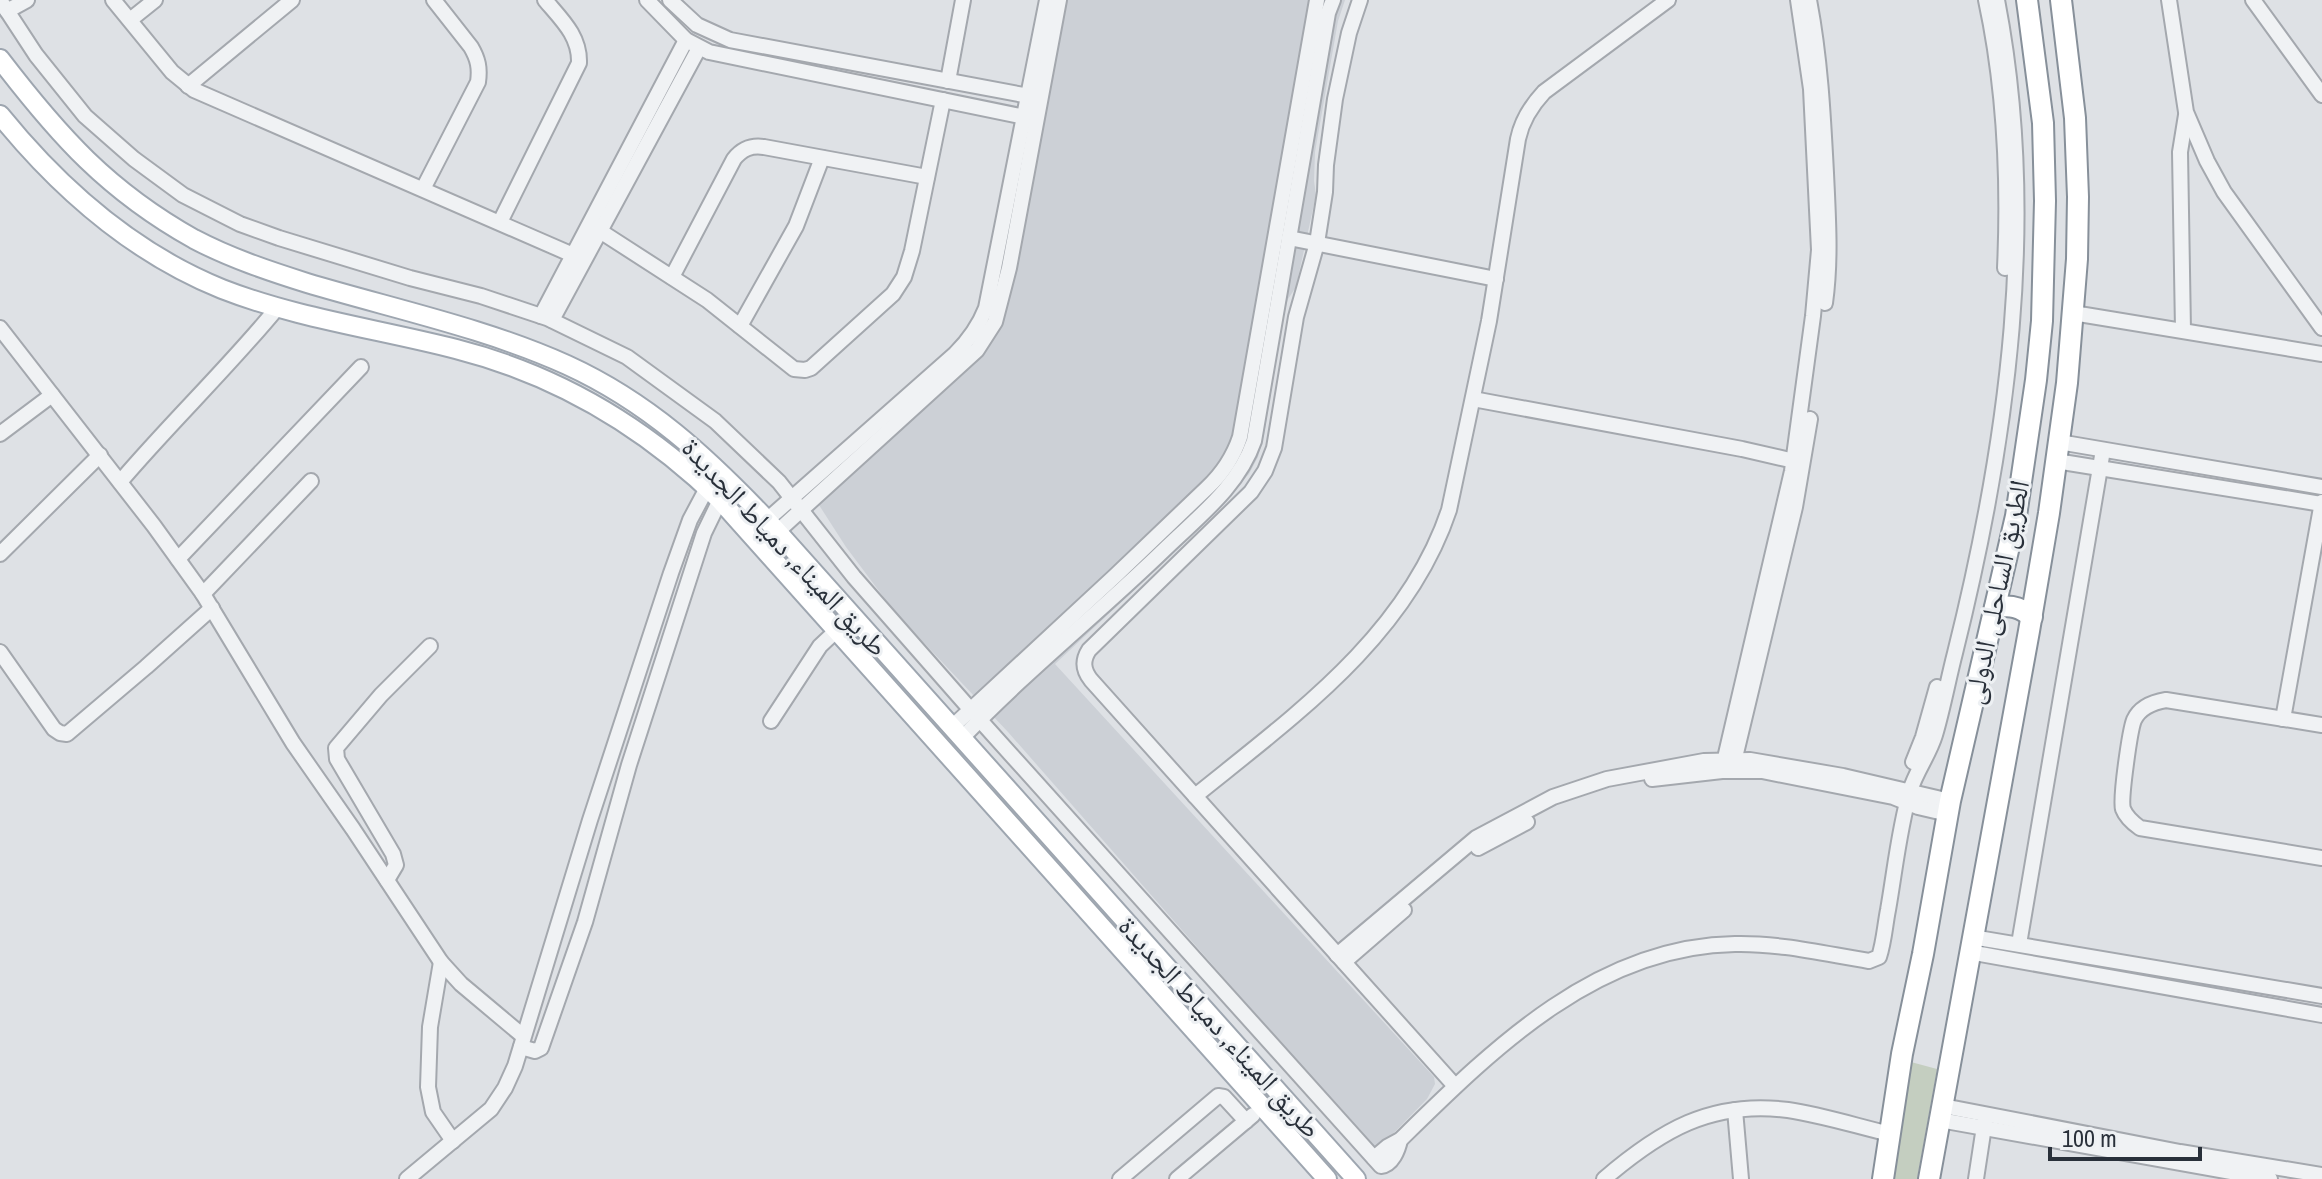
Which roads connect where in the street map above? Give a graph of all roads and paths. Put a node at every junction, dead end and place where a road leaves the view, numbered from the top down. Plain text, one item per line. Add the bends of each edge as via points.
1 (27, 0) edge
2 (113, 0) edge
3 (155, 0) edge
4 (292, 0) edge
5 (434, 0) edge
6 (545, 0) edge
7 (647, 0) edge
8 (670, 0) edge
9 (1047, 0) edge
10 (1059, 0) edge
11 (1317, 0) edge
12 (1333, 0) edge
13 (1360, 0) edge
14 (1668, 0) edge
15 (1798, 0) edge
16 (1809, 0) edge
17 (1986, 0) edge
18 (1997, 0) edge
19 (2027, 0) edge
20 (2061, 0) edge
21 (2169, 0) edge
22 (960, 1) edge
23 (2260, 2) edge
24 (5, 4) edge
25 (130, 20) junction
26 (692, 44) junction
27 (0, 59) edge
28 (948, 81) junction
29 (188, 86) junction
30 (2322, 95) edge
31 (1029, 96) junction
32 (943, 100) junction
33 (2186, 112) junction
34 (1025, 117) junction
35 (1, 119) edge
36 (822, 158) junction
37 (927, 177) junction
38 (1019, 179) junction
39 (423, 189) junction
40 (500, 222) junction
41 (600, 231) junction
42 (1288, 243) junction
43 (1315, 249) junction
44 (573, 255) junction
45 (672, 277) junction
46 (1496, 279) junction
47 (278, 307) junction
48 (2073, 313) junction
49 (547, 318) junction
50 (740, 326) junction
51 (0, 328) edge
52 (2322, 328) edge
53 (2183, 330) junction
54 (2322, 354) edge
55 (361, 367) dead end
56 (52, 395) junction
57 (1473, 399) junction
58 (0, 434) edge
59 (2103, 450) junction
60 (2058, 452) junction
61 (100, 455) junction
62 (1798, 466) junction
63 (2100, 467) junction
64 (311, 481) dead end
65 (120, 482) junction
66 (2322, 487) edge
67 (714, 494) junction
68 (797, 504) junction
69 (2322, 504) edge
70 (772, 526) junction
71 (0, 554) edge
72 (178, 559) junction
73 (2003, 576) junction
74 (2037, 582) junction
75 (203, 594) junction
76 (212, 608) junction
77 (1995, 608) junction
78 (2032, 617) junction
79 (836, 631) junction
80 (430, 646) dead end
81 (0, 652) edge
82 (974, 714) junction
83 (2283, 719) junction
84 (771, 721) dead end
85 (2322, 725) edge
86 (957, 732) junction
87 (1729, 765) junction
88 (352, 786) junction
89 (1905, 795) junction
90 (1195, 796) junction
91 (333, 800) junction
92 (1949, 807) junction
93 (1032, 816) junction
94 (1016, 831) junction
95 (1046, 831) junction
96 (1029, 846) junction
97 (2322, 858) edge
98 (387, 880) junction
99 (2019, 944) junction
100 (1970, 945) junction
101 (1340, 958) junction
102 (441, 962) junction
103 (2322, 996) edge
104 (2322, 1015) edge
105 (522, 1042) junction
106 (1455, 1086) junction
107 (1262, 1107) junction
108 (1735, 1110) junction
109 (1942, 1113) junction
110 (1246, 1121) junction
111 (1985, 1122) junction
112 (1890, 1134) junction
113 (453, 1141) junction
114 (2227, 1175) edge
115 (2322, 1175) edge
116 (407, 1179) edge
117 (1120, 1179) edge
118 (1177, 1179) edge
119 (1327, 1179) edge
120 (1356, 1179) edge
121 (1604, 1179) edge
122 (1741, 1179) edge
123 (1883, 1179) edge
124 (1929, 1179) edge
125 (1976, 1179) edge
126 (2270, 1179) edge

1 - 24 street
2 - 25 street
3 - 25 street
4 - 29 street
5 - 39 street via 471,47 479,72
6 - 40 street via 574,37 579,63
7 - 26 street
8 - 28 street via 697,25 730,40
9 - 31 street
10 - 38 street
11 - 82 street via 1235,451 1213,482
12 - 42 street
13 - 43 street via 1335,99
14 - 46 street via 1544,92 1529,110 1518,139
15 - 62 street via 1811,89 1819,250
16 - 62 street via 1822,101 1829,259
17 - 89 street via 1999,68 2005,145 2005,265 1993,411 1961,593
18 - 89 street via 2011,90 2016,198 2003,413 1970,595 1934,737
19 - 73 highway, الطريق الساحلى الدولى via 2043,123 2045,260 2036,380
20 - 48 highway, الطريق الساحلى الدولى via 2075,118
21 - 33 street
22 - 28 street
23 - 30 street
24 - 49 street via 36,55 85,116 183,195 279,238
25 - 29 street
26 - 32 street via 719,55
26 - 41 street
26 - 44 street
27 - 70 main road, طريق الميناء, دمياط الجديدة via 74,149 169,224 267,270 467,329 567,365 657,417 697,449
28 - 31 street
29 - 39 street
31 - 34 street
32 - 34 street
32 - 37 street
33 - 52 street via 2224,192
33 - 53 street via 2180,152
34 - 38 street
35 - 47 main road, طريق الميناء, دمياط الجديدة via 83,203 149,251 222,289
36 - 37 street
36 - 45 street via 757,146 739,154
36 - 50 street via 796,226
37 - 50 street via 899,286 811,368 794,369
38 - 68 street via 1000,306 987,337 957,370
39 - 40 street
40 - 44 street
41 - 45 street
41 - 49 street
42 - 43 street
42 - 82 street via 1254,441 1240,472 1125,587
43 - 46 street
43 - 90 street via 1265,471 1251,492 1089,650 1084,662 1087,675
44 - 49 street
45 - 50 street
46 - 57 street
47 - 65 street
47 - 67 main road, طريق الميناء, دمياط الجديدة via 458,349 554,383 642,434
48 - 53 street
48 - 60 highway, الطريق الساحلى الدولى
49 - 68 street via 627,357 688,399 742,444
51 - 56 street
53 - 54 street
55 - 72 street
56 - 58 street
56 - 61 street
57 - 62 street via 1742,449
57 - 90 street via 1445,521 1401,604 1325,688
59 - 60 street
59 - 63 street
59 - 66 street
60 - 63 street
60 - 74 highway, الطريق الساحلى الدولى
61 - 65 street
61 - 71 street
62 - 87 street
63 - 69 street
63 - 99 street
64 - 75 street
65 - 72 street
67 - 79 main road, طريق الميناء, دمياط الجديدة
67 - 105 street via 685,531
67 - 105 street via 585,922 541,1048 535,1051
68 - 70 street
68 - 82 street
69 - 83 street
70 - 86 main road, طريق الميناء, دمياط الجديدة
72 - 75 street
73 - 74 highway via 2023,586
73 - 77 highway, الطريق الساحلى الدولى
74 - 78 highway, الطريق الساحلى الدولى
75 - 76 street
76 - 81 street via 67,734 54,729
76 - 91 street
77 - 78 highway via 2011,606
77 - 92 highway, الطريق الساحلى الدولى
78 - 100 highway, الطريق الساحلى الدولى
79 - 84 street via 820,646
79 - 94 main road, طريق الميناء, دمياط الجديدة
80 - 88 street via 338,744 336,755
82 - 86 street
82 - 106 street via 1374,1158
83 - 85 street
83 - 97 street via 2166,700 2148,706 2134,720 2123,808 2140,828
86 - 93 main road, طريق الميناء, دمياط الجديدة
87 - 89 street
87 - 101 street via 1614,787 1541,814 1467,856
88 - 91 street
88 - 98 street via 393,854 396,865
89 - 92 street
89 - 106 street via 1880,953 1874,960 1751,944 1661,954 1608,974 1559,1002
90 - 101 street
91 - 98 street
92 - 112 highway, الطريق الساحلى الدولى
93 - 94 main road via 1027,827
93 - 95 main road, طريق الميناء, دمياط الجديدة
94 - 96 main road, طريق الميناء, دمياط الجديدة
95 - 96 main road via 1035,833
95 - 120 main road, طريق الميناء, دمياط الجديدة
96 - 107 main road, طريق الميناء, دمياط الجديدة
98 - 102 street
99 - 100 street
99 - 103 street
100 - 104 street
100 - 109 highway, الطريق الساحلى الدولى
101 - 106 street
102 - 105 street
102 - 113 street via 430,1027 428,1087 433,1112
105 - 113 street via 499,1098
107 - 110 street
107 - 119 main road, طريق الميناء, دمياط الجديدة
108 - 112 street via 1788,1110
108 - 121 street via 1708,1115 1659,1136
108 - 122 street
109 - 111 street
109 - 124 highway, الطريق الساحلى الدولى
110 - 117 street via 1218,1096
110 - 118 street
111 - 114 street
111 - 115 street
111 - 125 street
112 - 123 highway, الطريق الساحلى الدولى
113 - 116 street
114 - 126 street

